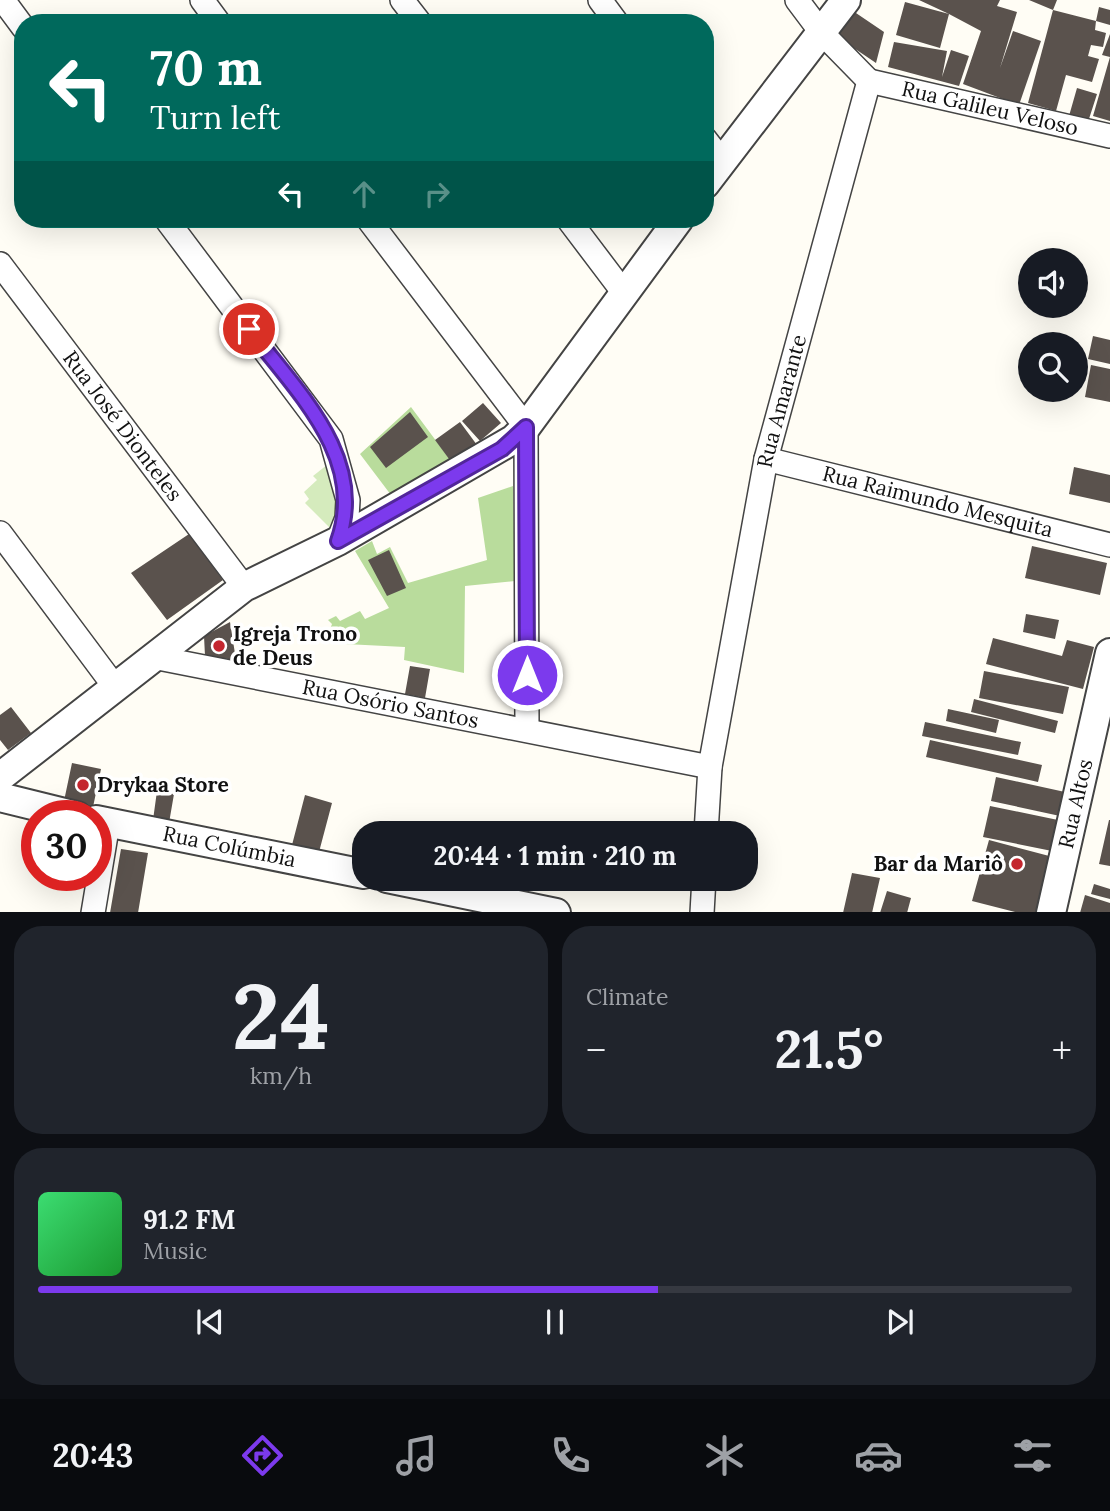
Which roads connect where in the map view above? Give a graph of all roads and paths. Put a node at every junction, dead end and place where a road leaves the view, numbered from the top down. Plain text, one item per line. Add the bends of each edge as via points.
1 (3, 0) edge
2 (402, 0) edge
3 (797, 0) edge
4 (845, 0) edge
5 (413, 14) edge
6 (14, 15) edge
7 (821, 32) junction
8 (869, 81) junction
9 (1110, 135) edge
10 (714, 151) edge
11 (722, 161) junction
12 (714, 172) edge
13 (173, 228) edge
14 (375, 228) edge
15 (575, 228) edge
16 (672, 228) edge
17 (0, 264) edge
18 (624, 293) junction
19 (526, 427) junction
20 (766, 460) junction
21 (0, 533) edge
22 (338, 541) junction
23 (1110, 545) edge
24 (244, 587) junction
25 (1110, 653) edge
26 (153, 657) junction
27 (115, 687) junction
28 (527, 730) junction
29 (710, 767) junction
30 (0, 777) edge
31 (0, 797) edge
32 (21, 802) edge
33 (707, 821) edge
34 (112, 823) edge
35 (352, 872) edge
36 (95, 891) edge
37 (452, 891) edge
38 (703, 891) edge
39 (93, 912) edge
40 (556, 912) edge
41 (702, 912) edge
42 (1051, 912) edge

1 - 6 street
2 - 5 street
3 - 7 street
4 - 7 street
7 - 8 street
7 - 11 street
8 - 9 street, Rua Galileu Veloso
8 - 20 street, Rua Amarante
10 - 11 street
11 - 12 street
13 - 22 street via 331,439 348,500
14 - 19 street
15 - 18 street
16 - 18 street
17 - 24 street, Rua José Dionteles
18 - 19 street
19 - 22 street via 502,449
19 - 28 street
20 - 23 street, Rua Raimundo Mesquita
20 - 29 street, Rua Amarante
21 - 27 street
22 - 24 street
24 - 26 street
25 - 42 street, Rua Altos
26 - 27 street
26 - 28 street, Rua Osório Santos
27 - 30 street
28 - 29 street, Rua Osório Santos
29 - 33 street, Rua Amarante
31 - 32 street
34 - 35 street, Rua Colúmbia
36 - 39 street
37 - 40 street
38 - 41 street

